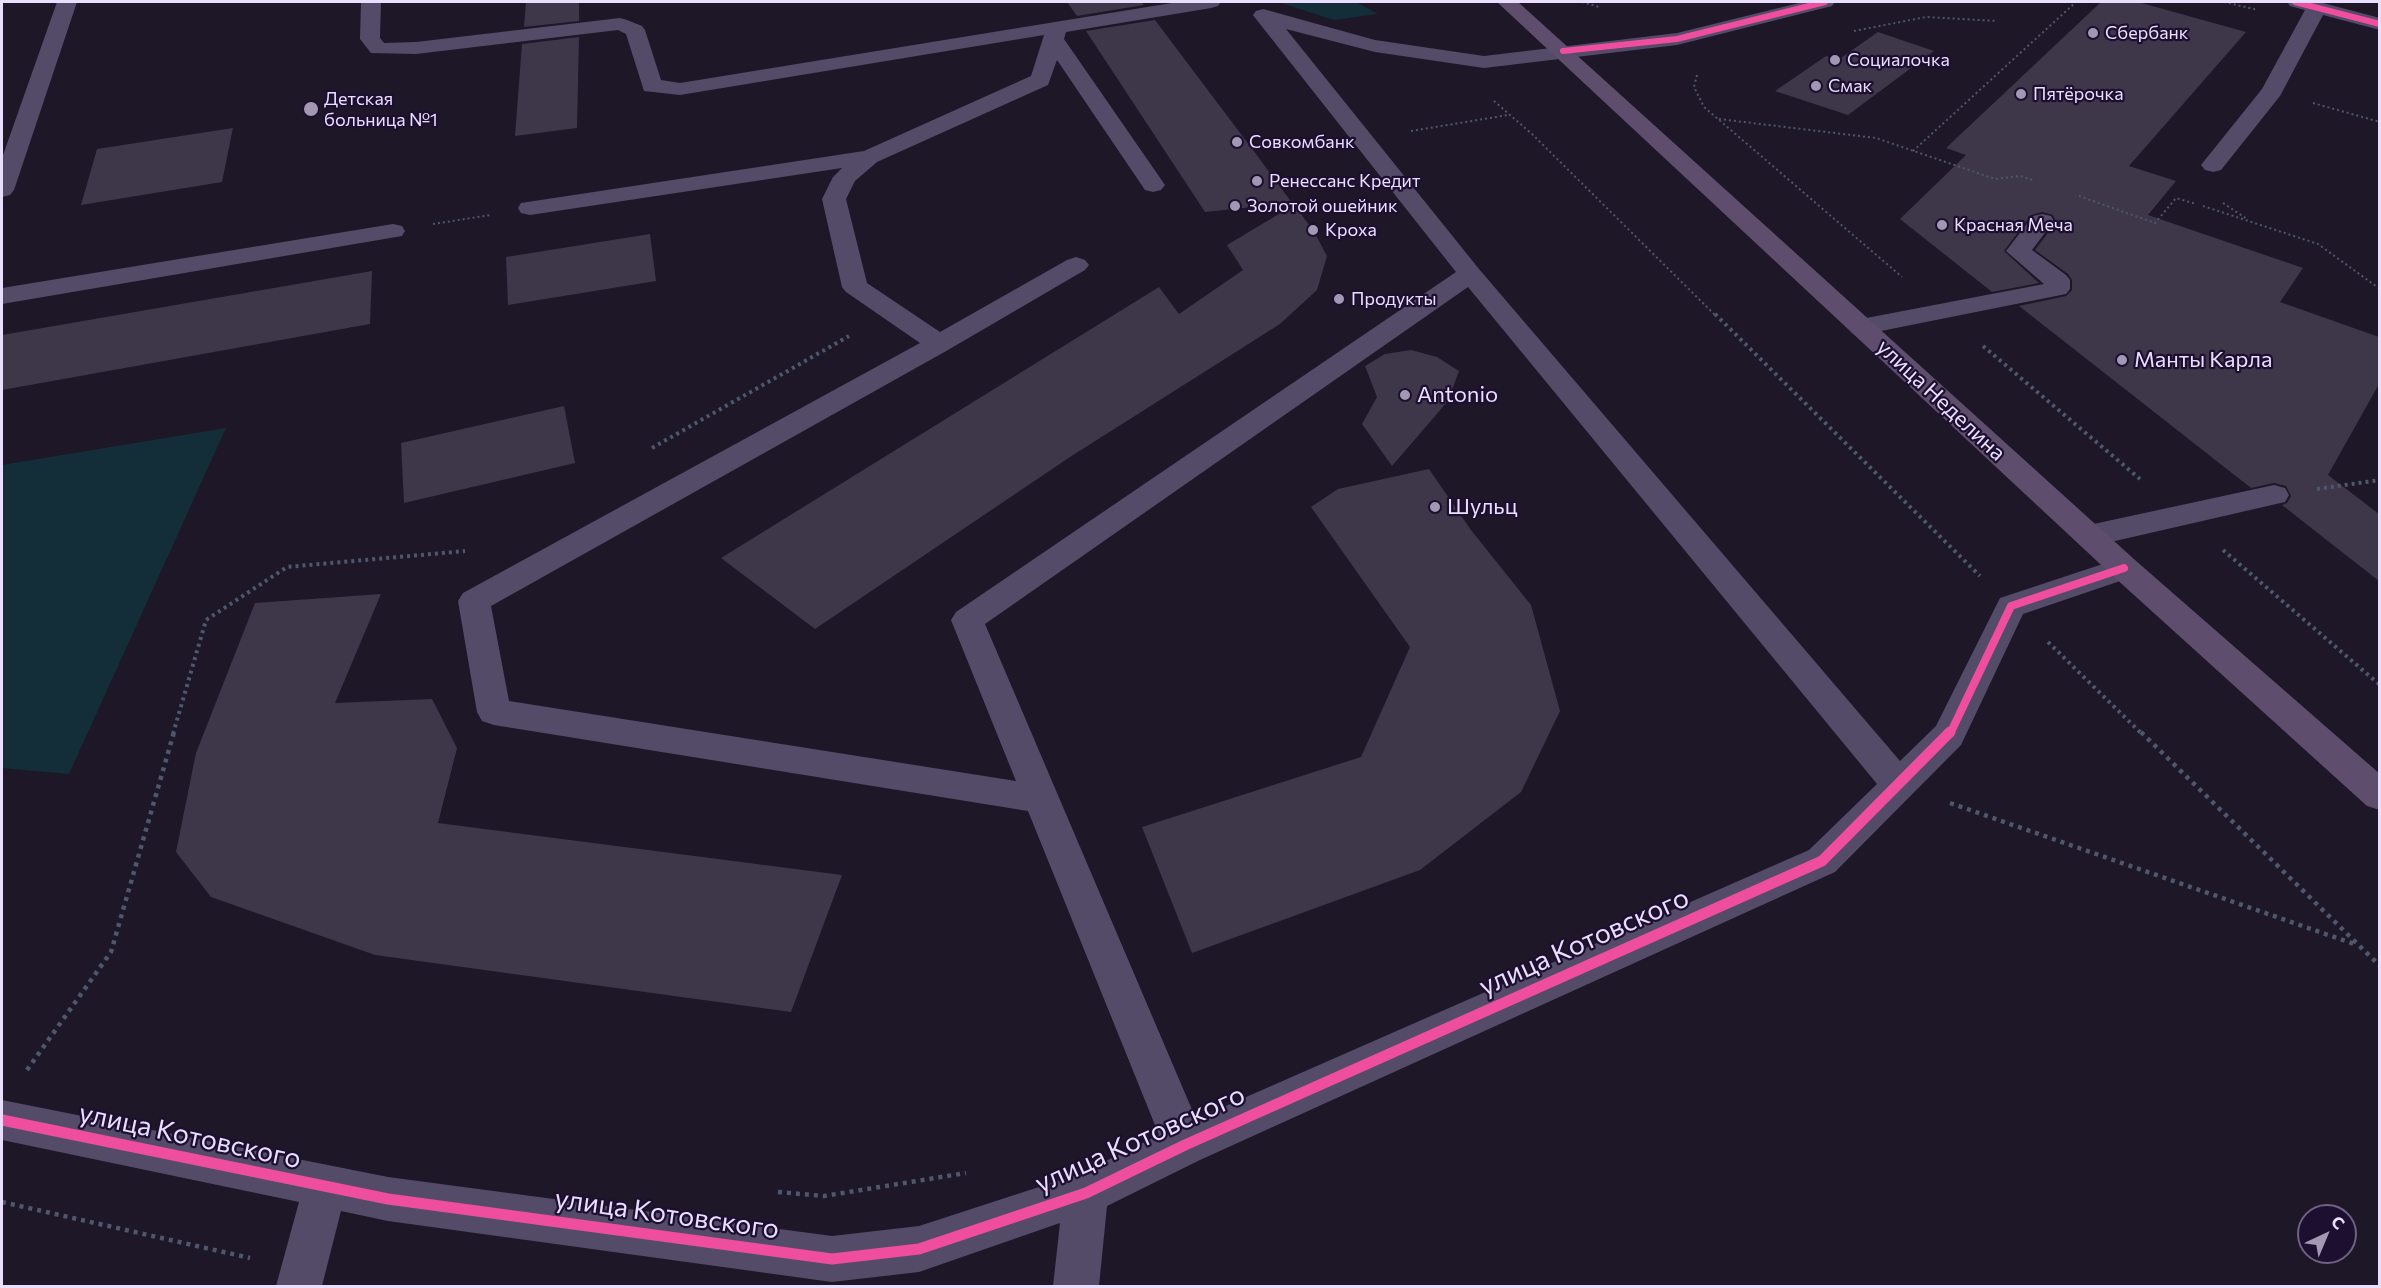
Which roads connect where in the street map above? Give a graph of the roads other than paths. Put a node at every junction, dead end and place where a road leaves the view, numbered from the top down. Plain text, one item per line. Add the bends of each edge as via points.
1 (68, 2) edge
2 (371, 2) edge
3 (1211, 2) edge
4 (1247, 2) edge
5 (1507, 2) edge
6 (1825, 2) edge
7 (2295, 2) edge
8 (2317, 7) junction
9 (1265, 16) junction
10 (2379, 24) edge
11 (1055, 34) junction
12 (1563, 51) junction
13 (869, 157) junction
14 (2213, 165) dead end
15 (1153, 185) dead end
16 (2, 190) edge
17 (530, 208) road end
18 (2042, 222) dead end
19 (393, 231) road end
20 (1076, 265) dead end
21 (1470, 274) junction
22 (2, 296) edge
23 (1861, 327) junction
24 (939, 344) junction
25 (2274, 495) road end
26 (2089, 536) junction
27 (2124, 568) junction
28 (1899, 784) junction
29 (2379, 796) edge
30 (1041, 799) junction
31 (2, 1120) edge
32 (1185, 1145) junction
33 (324, 1187) junction
34 (1086, 1193) junction
35 (301, 1278) edge
36 (1076, 1287) edge

1 - 16 street
2 - 11 street via 370,39 378,49 416,48 574,19 620,24 635,30 652,86 680,89
3 - 11 street
4 - 9 street
5 - 12 main road, улица Неделина
6 - 12 street via 1677,39
7 - 8 street
8 - 10 street
8 - 14 street via 2272,91
9 - 12 street via 1375,45 1484,62
9 - 21 street
11 - 13 street via 1040,80
11 - 15 street
12 - 23 main road, улица Неделина
13 - 17 street
13 - 24 street via 845,177 834,198 855,286
18 - 23 street via 2018,251 2057,280 2057,289
19 - 22 street
20 - 24 street
21 - 28 street
21 - 30 street via 967,620
23 - 26 main road, улица Неделина
24 - 30 street via 474,601 494,712
25 - 26 street
26 - 27 main road, улица Неделина
27 - 28 street, улица Котовского via 2011,606 1949,735
27 - 29 main road, улица Неделина
28 - 32 street, улица Котовского via 1822,861
30 - 32 street
31 - 33 street, улица Котовского
32 - 34 street, улица Котовского
33 - 34 street, улица Котовского via 399,1201 832,1259 919,1250
33 - 35 street
34 - 36 street

